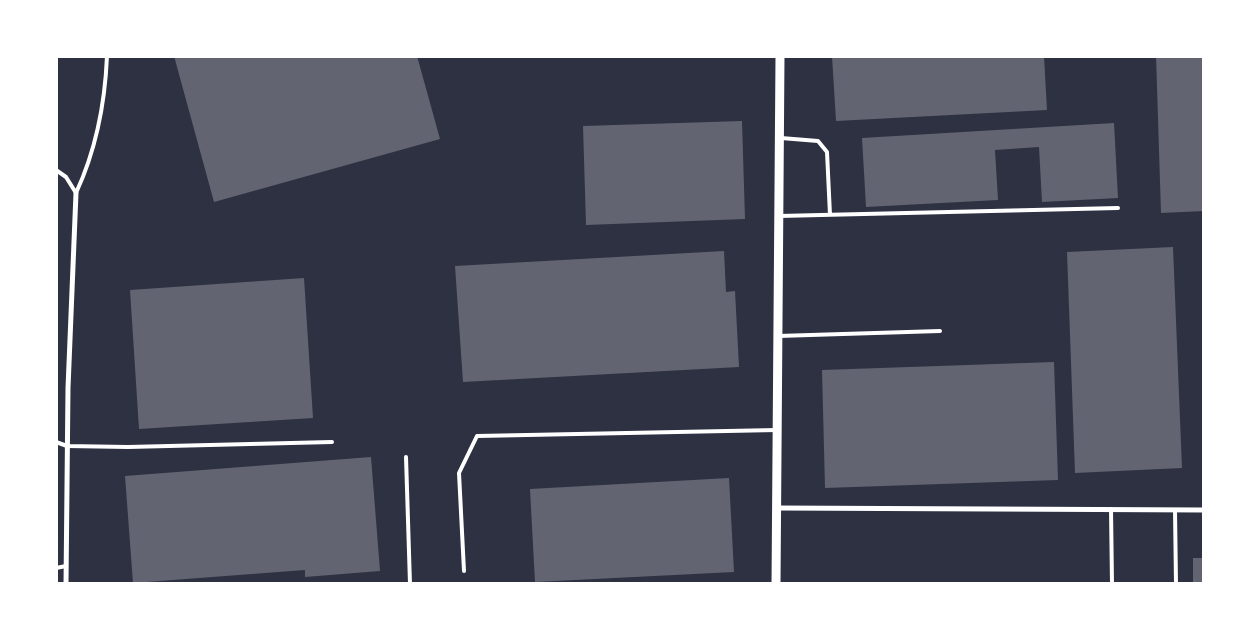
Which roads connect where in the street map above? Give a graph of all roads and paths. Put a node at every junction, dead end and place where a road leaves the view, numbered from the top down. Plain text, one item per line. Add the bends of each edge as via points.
1 (107, 56) edge
2 (780, 56) edge
3 (780, 138) junction
4 (56, 170) edge
5 (76, 193) junction
6 (1118, 208) dead end
7 (830, 215) junction
8 (779, 216) junction
9 (940, 331) dead end
10 (778, 336) junction
11 (777, 430) junction
12 (56, 442) edge
13 (332, 442) dead end
14 (67, 446) junction
15 (406, 457) dead end
16 (777, 508) junction
17 (1111, 509) junction
18 (1175, 510) junction
19 (1204, 510) edge
20 (66, 566) junction
21 (56, 568) edge
22 (464, 571) dead end
23 (66, 584) edge
24 (410, 584) edge
25 (776, 584) edge
26 (1112, 584) edge
27 (1176, 584) edge

1 - 5 lane via 100,124 90,162
2 - 3 street
3 - 7 lane via 823,144 827,152
3 - 8 street
4 - 5 lane via 66,177
5 - 14 street
6 - 7 lane
7 - 8 lane
8 - 10 street
9 - 10 lane
10 - 11 street
11 - 16 street
11 - 22 lane via 477,436 459,472
12 - 14 lane
13 - 14 lane
14 - 20 street
15 - 24 lane
16 - 17 street
16 - 25 street
17 - 18 street
17 - 26 lane
18 - 19 street
18 - 27 lane
20 - 21 lane
20 - 23 street

